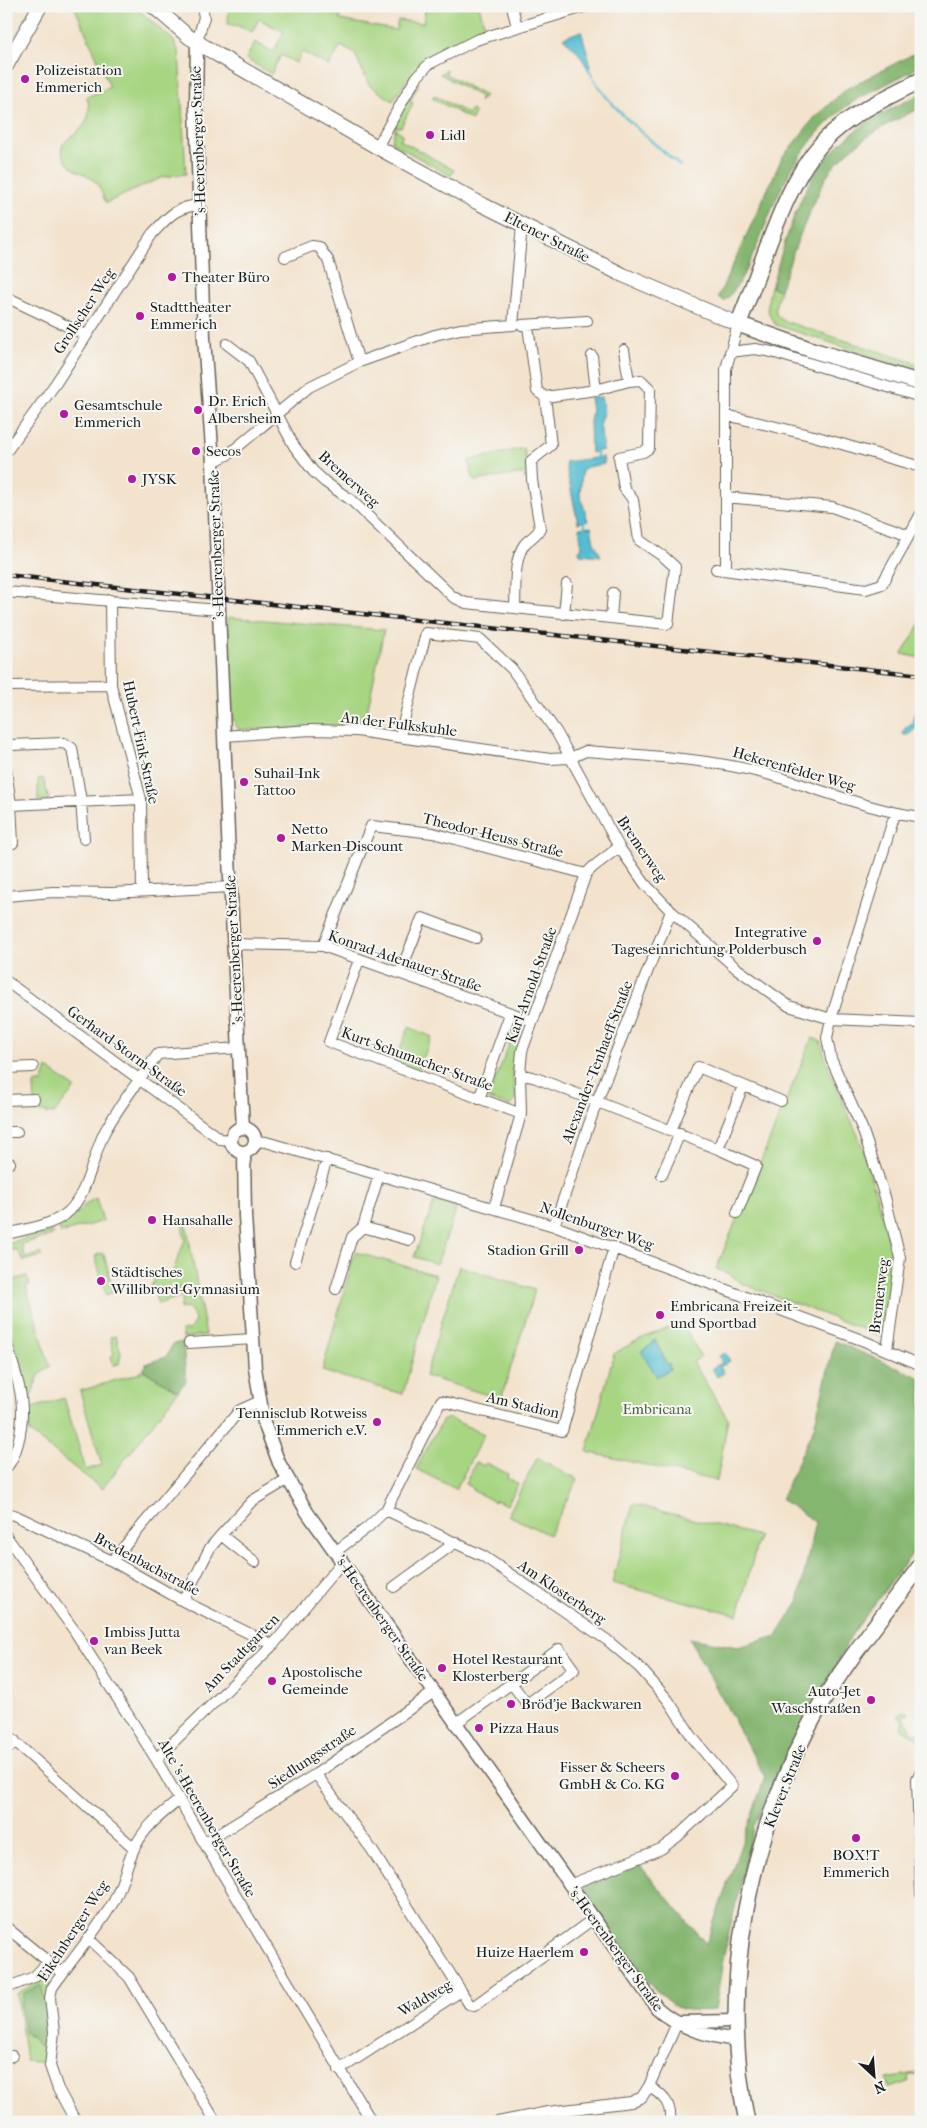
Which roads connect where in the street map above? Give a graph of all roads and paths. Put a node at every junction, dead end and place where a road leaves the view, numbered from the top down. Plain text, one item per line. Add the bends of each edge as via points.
1 (40, 6) edge
2 (153, 6) edge
3 (202, 6) edge
4 (512, 6) edge
5 (587, 6) edge
6 (517, 27) junction
7 (197, 42) junction
8 (6, 66) edge
9 (921, 80) edge
10 (377, 147) junction
11 (200, 205) junction
12 (522, 225) junction
13 (284, 257) dead end
14 (6, 297) edge
15 (587, 321) dead end
16 (738, 324) junction
17 (513, 325) junction
18 (528, 326) junction
19 (86, 335) junction
20 (227, 344) dead end
21 (624, 350) dead end
22 (730, 352) junction
23 (592, 356) dead end
24 (359, 362) junction
25 (629, 381) junction
26 (921, 383) edge
27 (596, 390) junction
28 (545, 397) junction
29 (921, 398) edge
30 (726, 415) junction
31 (276, 416) junction
32 (6, 452) edge
33 (213, 462) junction
34 (921, 467) edge
35 (726, 497) junction
36 (921, 514) edge
37 (909, 535) junction
38 (568, 584) dead end
39 (6, 592) edge
40 (613, 594) dead end
41 (110, 600) junction
42 (515, 608) junction
43 (218, 610) junction
44 (564, 614) junction
45 (610, 618) junction
46 (111, 685) junction
47 (6, 686) edge
48 (224, 736) junction
49 (400, 736) junction
50 (6, 747) edge
51 (570, 758) junction
52 (6, 770) edge
53 (141, 799) junction
54 (81, 801) junction
55 (11, 805) junction
56 (895, 814) junction
57 (921, 817) edge
58 (84, 839) dead end
59 (13, 843) dead end
60 (619, 847) junction
61 (586, 874) junction
62 (230, 887) junction
63 (142, 891) junction
64 (6, 896) edge
65 (671, 910) junction
66 (476, 938) dead end
67 (234, 944) junction
68 (323, 946) junction
69 (360, 960) junction
70 (400, 974) junction
71 (6, 981) edge
72 (510, 1014) junction
73 (831, 1019) junction
74 (533, 1021) junction
75 (921, 1023) edge
76 (238, 1048) junction
77 (33, 1067) dead end
78 (6, 1068) edge
79 (520, 1074) junction
80 (140, 1079) junction
81 (743, 1086) junction
82 (34, 1098) dead end
83 (479, 1098) junction
84 (6, 1100) edge
85 (597, 1101) junction
86 (781, 1102) dead end
87 (521, 1114) junction
88 (244, 1128) junction
89 (6, 1132) edge
90 (17, 1132) dead end
91 (676, 1132) junction
92 (231, 1140) junction
93 (255, 1141) junction
94 (718, 1150) junction
95 (244, 1152) junction
96 (327, 1159) junction
97 (379, 1175) junction
98 (662, 1175) dead end
99 (494, 1208) junction
100 (737, 1213) dead end
101 (554, 1226) junction
102 (363, 1227) junction
103 (6, 1234) edge
104 (409, 1240) dead end
105 (614, 1247) junction
106 (295, 1262) dead end
107 (336, 1289) dead end
108 (253, 1339) junction
109 (6, 1343) edge
110 (189, 1343) dead end
111 (887, 1350) junction
112 (921, 1364) edge
113 (260, 1401) junction
114 (6, 1468) edge
115 (287, 1480) junction
116 (386, 1510) junction
117 (6, 1513) edge
118 (221, 1535) junction
119 (6, 1536) edge
120 (456, 1542) junction
121 (338, 1557) junction
122 (112, 1561) junction
123 (255, 1562) dead end
124 (921, 1565) edge
125 (394, 1587) dead end
126 (183, 1600) junction
127 (273, 1645) junction
128 (512, 1684) junction
129 (434, 1692) junction
130 (455, 1724) junction
131 (6, 1734) edge
132 (14, 1741) junction
133 (6, 1750) edge
134 (156, 1759) junction
135 (921, 1771) edge
136 (316, 1774) junction
137 (179, 1800) junction
138 (204, 1844) junction
139 (134, 1848) junction
140 (569, 1885) junction
141 (921, 1894) edge
142 (593, 1919) junction
143 (6, 1927) edge
144 (89, 1939) junction
145 (48, 1962) junction
146 (62, 1973) junction
147 (6, 1988) edge
148 (462, 1991) junction
149 (736, 2021) junction
150 (677, 2022) junction
151 (737, 2040) junction
152 (339, 2070) junction
153 (649, 2086) junction
154 (76, 2122) edge
155 (216, 2122) edge
156 (372, 2122) edge
157 (498, 2122) edge
158 (670, 2122) edge
159 (747, 2122) edge

1 - 8 main road
2 - 7 main road, Eltener Straße
3 - 7 street via 204,17
4 - 6 street
5 - 6 street
6 - 10 street via 476,40 429,64 417,77
7 - 10 main road, Eltener Straße
7 - 11 street, 's-Heerenberger Straße
9 - 16 main road via 847,121 829,136 806,166 779,218
10 - 12 main road, Eltener Straße
11 - 19 street, Grollscher Weg via 180,208 152,234
11 - 33 street, 's-Heerenberger Straße via 204,338
12 - 16 main road, Eltener Straße via 636,281
12 - 17 street
13 - 24 street via 312,246 319,247 324,254
14 - 19 street
15 - 18 street
16 - 22 street
16 - 26 main road, Eltener Straße
17 - 18 street
17 - 24 street via 460,329 435,335
18 - 28 street via 537,391
19 - 32 street, Grollscher Weg
20 - 31 street, Bremerweg via 249,361 272,402
21 - 25 street
22 - 29 street via 755,349 772,352
22 - 30 street via 726,369
23 - 27 street
24 - 31 street via 309,387
25 - 27 street
25 - 45 street via 641,380 650,389 649,448 619,457 624,488 633,500 639,540 675,567 668,624
27 - 28 street
28 - 42 street via 552,445 531,460 540,528 524,544 518,556
30 - 34 street
30 - 35 street
31 - 33 street via 229,454
31 - 42 street, Bremerweg via 314,471 351,500 453,597 466,603
33 - 43 street, 's-Heerenberger Straße
35 - 37 street via 832,507
35 - 37 street via 721,569 866,589 882,584
36 - 37 street
38 - 44 street
39 - 41 street
40 - 45 street
41 - 43 street
41 - 46 street, Hubert-Fink-Straße
42 - 44 street
43 - 48 street, 's-Heerenberger Straße
44 - 45 street
46 - 47 street
46 - 53 street, Hubert-Fink-Straße
48 - 49 street, An der Fulkskuhle via 311,730
48 - 62 street, 's-Heerenberger Straße
49 - 51 street, An der Fulkskuhle via 550,759
49 - 51 street, Bremerweg via 426,633 468,637 480,639 512,669 557,733
50 - 54 street via 64,742 72,748
51 - 56 street, Hekerenfelder Weg via 586,750 721,764 766,773
51 - 60 street, Bremerweg
52 - 55 street
53 - 54 street
53 - 63 street, Hubert-Fink-Straße
54 - 55 street
54 - 58 street
55 - 59 street
56 - 57 street, Hekerenfelder Weg
56 - 73 street
60 - 61 street, Karl-Arnold-Straße
60 - 65 street, Bremerweg via 645,884
61 - 68 street, Theodor-Heuss-Straße via 433,833 371,826
61 - 74 street, Karl-Arnold-Straße
62 - 63 street
62 - 67 street, 's-Heerenberger Straße
63 - 64 street
65 - 73 street, Bremerweg via 736,968 789,1006
65 - 85 street, Alexander-Tenhaeff-Straße
66 - 70 street via 422,918
67 - 68 street, Konrad-Adenauer-Straße
67 - 76 street, 's-Heerenberger Straße
68 - 69 street, Konrad-Adenauer-Straße
69 - 70 street, Konrad-Adenauer-Straße
69 - 83 street, Kurt-Schumacher-Straße via 329,1042
70 - 72 street, Konrad-Adenauer-Straße
71 - 80 street, Gerhard-Storm-Straße
72 - 74 street, Konrad-Adenauer-Straße
72 - 83 street, Karl-Arnold-Straße
73 - 75 street
73 - 111 street, Bremerweg via 827,1038 831,1059 862,1128 885,1197 900,1258
74 - 79 street, Karl-Arnold-Straße via 522,1051
76 - 80 street via 158,1054
76 - 88 street, 's-Heerenberger Straße
77 - 78 street
79 - 85 street
79 - 87 street, Karl-Arnold-Straße
80 - 92 street, Gerhard-Storm-Straße via 220,1139
80 - 103 street via 104,1134 84,1187 68,1212 52,1222
81 - 86 street
81 - 91 street via 698,1067
81 - 94 street
82 - 84 street
83 - 87 street, Kurt-Schumacher-Straße
85 - 91 street
85 - 101 street, Alexander-Tenhaeff-Straße
87 - 99 street, Karl-Arnold-Straße
88 - 92 street via 235,1131
88 - 93 street via 251,1130
89 - 90 street
91 - 94 street
91 - 98 street
92 - 95 street via 234,1148
93 - 95 street via 251,1149
93 - 96 street, Nollenburger Weg
94 - 100 street via 756,1166
95 - 108 street, 's-Heerenberger Straße
96 - 97 street, Nollenburger Weg
96 - 106 street
97 - 99 street, Nollenburger Weg
97 - 102 street
99 - 101 street, Nollenburger Weg
101 - 105 street, Nollenburger Weg
102 - 104 street
102 - 107 street via 352,1237
105 - 111 street, Nollenburger Weg
105 - 116 street, Am Stadion via 562,1431 441,1401
108 - 110 street
108 - 113 street, 's-Heerenberger Straße
109 - 114 street via 23,1405 22,1429 13,1460
111 - 112 street, Nollenburger Weg
113 - 115 street, 's-Heerenberger Straße via 264,1423
113 - 122 street via 240,1410
115 - 118 street via 252,1501
115 - 121 street, 's-Heerenberger Straße
116 - 120 street, Am Klosterberg
116 - 121 street
117 - 122 street, Bredenbachstraße
118 - 123 street
118 - 126 street via 210,1548
119 - 134 street, Alte 's-Heerenberger Straße via 74,1630
120 - 125 street
120 - 140 street, Am Klosterberg via 483,1556 607,1640 640,1668 732,1786 661,1849
121 - 127 street, Am Stadtgarten
121 - 129 street, 's-Heerenberger Straße
122 - 126 street, Bredenbachstraße
124 - 149 main road, Klever Straße via 817,1712 781,1788 765,1835 741,1932 736,1972
126 - 127 street, Bredenbachstraße
127 - 134 street, Am Stadtgarten
128 - 128 street via 559,1649 574,1670 527,1704
128 - 130 street
129 - 130 street, 's-Heerenberger Straße
129 - 136 street, Siedlungsstraße
130 - 140 street, 's-Heerenberger Straße
131 - 132 street
132 - 133 street
132 - 139 street
134 - 137 street, Alte 's-Heerenberger Straße
135 - 141 street via 917,1779
136 - 138 street, Siedlungsstraße
136 - 148 street via 372,1850
137 - 138 street, Alte 's-Heerenberger Straße
137 - 139 street, Eikelnberger Weg via 143,1832
138 - 152 street, Alte 's-Heerenberger Straße
139 - 144 street, Eikelnberger Weg via 114,1901
140 - 142 street, 's-Heerenberger Straße
142 - 148 street, Waldweg via 474,2006 469,2004
142 - 150 street, 's-Heerenberger Straße via 656,2008
143 - 145 street
144 - 146 street, Eikelnberger Weg
144 - 155 street via 129,1977
145 - 146 street
145 - 147 street via 34,1977
146 - 154 street, Eikelnberger Weg via 52,1988 50,1998 54,2032 50,2066
148 - 152 street, Waldweg
149 - 150 street, 's-Heerenberger Straße
149 - 151 main road, Klever Straße
150 - 151 street, 's-Heerenberger Straße via 694,2030
150 - 153 street
151 - 159 main road
152 - 156 street, Alte 's-Heerenberger Straße
153 - 157 street via 642,2097 631,2102
153 - 158 street via 666,2098

